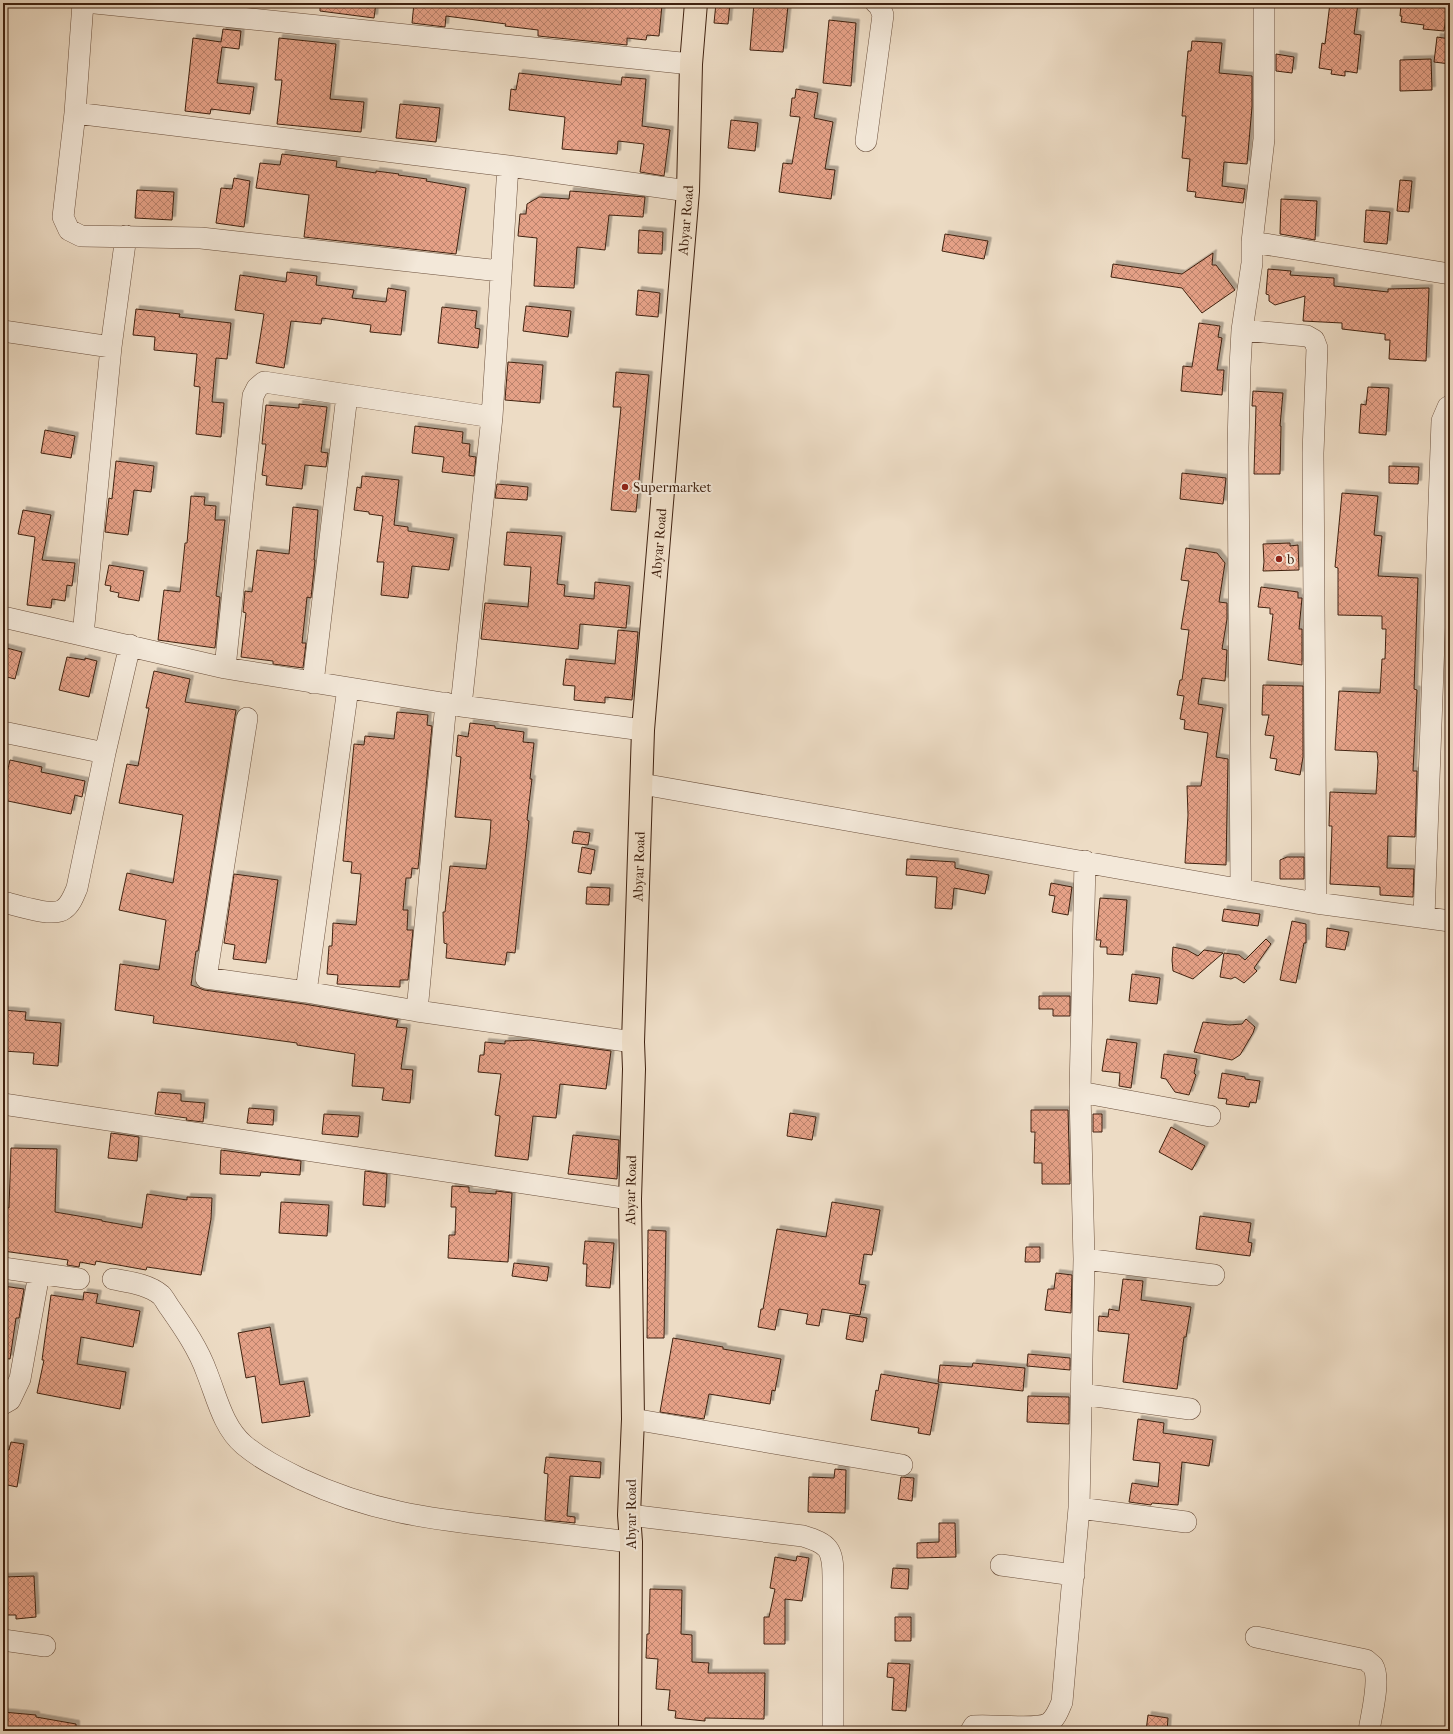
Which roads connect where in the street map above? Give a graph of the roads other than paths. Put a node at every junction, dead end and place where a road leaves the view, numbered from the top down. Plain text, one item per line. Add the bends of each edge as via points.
1 (83, 3) edge
2 (95, 3) edge
3 (696, 3) edge
4 (876, 3) edge
5 (1264, 3) edge
6 (691, 64) junction
7 (75, 113) junction
8 (866, 141) dead end
9 (508, 166) junction
10 (688, 191) junction
11 (126, 236) junction
12 (1252, 242) junction
13 (500, 271) junction
14 (1450, 274) edge
15 (1242, 330) junction
16 (3, 331) edge
17 (110, 347) junction
18 (347, 395) junction
19 (1450, 406) edge
20 (492, 417) junction
21 (3, 617) edge
22 (83, 635) junction
23 (130, 645) junction
24 (225, 668) junction
25 (313, 683) junction
26 (348, 688) junction
27 (453, 705) junction
28 (247, 718) dead end
29 (644, 730) junction
30 (3, 732) edge
31 (105, 753) junction
32 (642, 784) junction
33 (1085, 861) junction
34 (1241, 888) junction
35 (3, 902) edge
36 (1316, 903) junction
37 (1424, 917) junction
38 (1450, 921) edge
39 (306, 992) junction
40 (417, 1011) junction
41 (633, 1042) junction
42 (1080, 1092) junction
43 (3, 1104) edge
44 (1210, 1116) dead end
45 (630, 1199) junction
46 (1084, 1259) junction
47 (3, 1268) edge
48 (39, 1274) junction
49 (1214, 1275) dead end
50 (79, 1278) dead end
51 (113, 1279) dead end
52 (1081, 1394) junction
53 (3, 1404) edge
54 (1190, 1409) dead end
55 (633, 1419) junction
56 (902, 1465) dead end
57 (1079, 1508) junction
58 (629, 1515) junction
59 (1186, 1522) dead end
60 (631, 1542) junction
61 (1001, 1565) dead end
62 (1074, 1575) junction
63 (1256, 1638) dead end
64 (3, 1640) edge
65 (45, 1646) dead end
66 (630, 1731) edge
67 (833, 1731) edge
68 (971, 1731) edge
69 (1369, 1731) edge

1 - 7 street
2 - 6 street
3 - 6 main road, Abyar Road
4 - 8 street via 883,15
5 - 12 street via 1264,139
6 - 10 main road, Abyar Road
7 - 9 street
7 - 11 street via 63,217 69,230 81,236
9 - 10 street
9 - 13 street
10 - 29 main road, Abyar Road
11 - 13 street via 200,238
11 - 17 street
12 - 14 street
12 - 15 street via 1252,263
13 - 20 street
15 - 34 street via 1238,447
15 - 36 street via 1307,336 1314,340 1317,348 1313,453
16 - 17 street
17 - 22 street
18 - 20 street
18 - 24 street via 264,382 253,396
18 - 25 street
19 - 37 street via 1442,421
20 - 27 street
21 - 22 street
22 - 23 street
23 - 24 street
23 - 31 street
24 - 25 street
25 - 26 street
26 - 27 street
26 - 39 street
27 - 29 street
27 - 40 street
28 - 39 street via 206,978
29 - 32 main road, Abyar Road
30 - 31 street
31 - 35 street via 77,888 72,899 64,909 55,913
32 - 33 street
32 - 41 main road, Abyar Road
33 - 34 street
33 - 42 street
34 - 36 street
36 - 37 street
37 - 38 street
39 - 40 street
40 - 41 street
41 - 45 main road, Abyar Road
42 - 44 street
42 - 46 street
43 - 45 street
45 - 55 main road, Abyar Road
46 - 49 street
46 - 52 street
47 - 48 street
48 - 50 street
48 - 53 street via 20,1379 10,1400
51 - 60 street via 138,1284 161,1295 207,1372 228,1426 243,1444 263,1460 284,1471 350,1500 396,1512 438,1520
52 - 54 street
52 - 57 street
55 - 56 street
55 - 58 main road, Abyar Road
57 - 59 street
57 - 62 street
58 - 60 main road, Abyar Road
58 - 67 street via 803,1536 828,1547 833,1560
60 - 66 main road, Abyar Road
61 - 62 street
62 - 68 street via 1062,1702 1057,1714 1049,1723 1039,1726 987,1724 974,1726
63 - 69 street via 1366,1660 1373,1667 1376,1676
64 - 65 street

